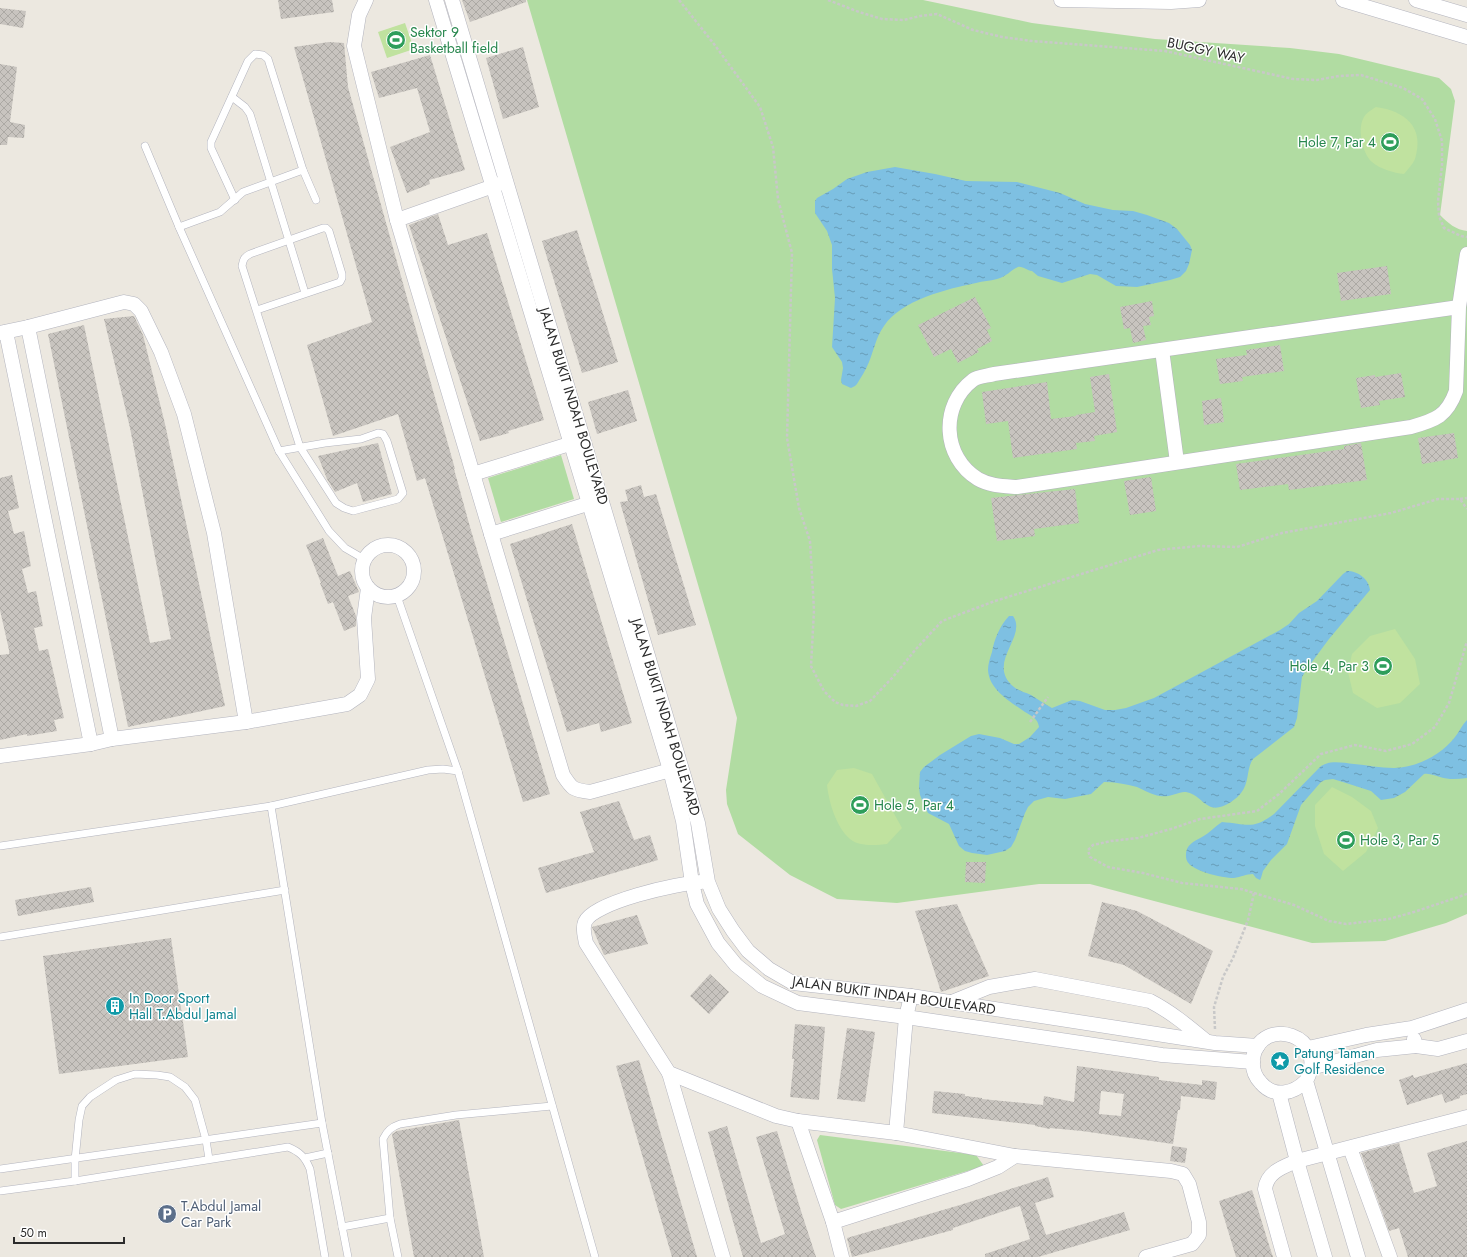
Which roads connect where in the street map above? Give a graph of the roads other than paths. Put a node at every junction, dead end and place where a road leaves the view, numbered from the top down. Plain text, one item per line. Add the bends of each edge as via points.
1 (366, 0) edge
2 (436, 0) edge
3 (452, 0) edge
4 (1061, 0) edge
5 (1194, 0) edge
6 (1343, 0) edge
7 (1416, 0) edge
8 (1172, 1) edge
9 (1467, 15) edge
10 (1467, 37) edge
11 (232, 97) junction
12 (145, 146) dead end
13 (303, 170) junction
14 (271, 182) junction
15 (500, 184) junction
16 (235, 200) junction
17 (316, 200) dead end
18 (397, 220) junction
19 (179, 227) junction
20 (288, 239) junction
21 (1467, 254) edge
22 (305, 293) junction
23 (1459, 307) junction
24 (257, 310) junction
25 (28, 327) junction
26 (3, 332) edge
27 (1162, 350) junction
28 (577, 442) junction
29 (300, 447) junction
30 (279, 451) junction
31 (1177, 462) junction
32 (473, 474) junction
33 (595, 501) junction
34 (491, 534) junction
35 (364, 559) junction
36 (368, 588) junction
37 (396, 596) junction
38 (246, 722) junction
39 (112, 739) junction
40 (91, 744) junction
41 (0, 756) edge
42 (676, 769) junction
43 (458, 771) junction
44 (271, 806) junction
45 (0, 846) edge
46 (708, 882) junction
47 (692, 883) junction
48 (285, 890) junction
49 (0, 937) edge
50 (911, 996) junction
51 (951, 1002) junction
52 (1467, 1010) edge
53 (906, 1017) junction
54 (1412, 1028) junction
55 (1467, 1041) edge
56 (1211, 1042) junction
57 (1258, 1046) junction
58 (1416, 1046) junction
59 (1308, 1048) junction
60 (1253, 1062) junction
61 (1311, 1068) junction
62 (669, 1073) junction
63 (1306, 1081) junction
64 (1279, 1093) junction
65 (552, 1106) junction
66 (1467, 1117) edge
67 (798, 1121) junction
68 (322, 1123) junction
69 (896, 1133) junction
70 (206, 1140) junction
71 (1350, 1148) junction
72 (328, 1153) junction
73 (1327, 1154) junction
74 (1015, 1156) junction
75 (305, 1158) junction
76 (210, 1159) junction
77 (74, 1160) junction
78 (1297, 1161) junction
79 (0, 1169) edge
80 (75, 1181) junction
81 (0, 1191) edge
82 (390, 1218) junction
83 (832, 1222) junction
84 (342, 1228) junction
85 (325, 1257) edge
86 (348, 1257) edge
87 (398, 1257) edge
88 (595, 1257) edge
89 (723, 1257) edge
90 (842, 1257) edge
91 (1146, 1257) edge
92 (1284, 1257) edge
93 (1325, 1257) edge
94 (1358, 1257) edge
95 (1390, 1257) edge

1 - 18 street via 359,15 354,46
2 - 15 street
3 - 15 street
4 - 8 street
5 - 8 street
6 - 10 street
7 - 9 street
11 - 13 lane via 248,61 255,54 263,55 268,60
11 - 14 lane via 250,114
11 - 16 lane via 211,142 211,148
12 - 19 lane
13 - 14 lane
13 - 17 lane
14 - 16 lane via 243,192
14 - 20 lane
15 - 18 street
15 - 28 street
16 - 19 lane via 220,212
18 - 32 street
19 - 30 lane
20 - 22 lane
20 - 22 lane via 323,228 329,231 342,278 340,282
20 - 24 lane via 245,256 243,260 242,266
21 - 23 street
22 - 24 lane
23 - 27 street
23 - 31 street via 1456,391 1452,401 1439,417 1430,422
24 - 29 lane
25 - 26 street
25 - 38 street via 124,302 134,304 141,311 161,352 184,414 214,533
25 - 39 street
26 - 40 street
27 - 31 street
27 - 31 street via 994,374 975,379 960,392 951,410 948,430 953,450 963,467 978,480 997,486 1017,487
28 - 32 street
28 - 33 street
29 - 29 lane via 383,434 388,441 403,493 398,499 353,511 344,508 336,503
29 - 30 lane
30 - 35 lane via 329,531 345,548
32 - 34 street
33 - 34 street
33 - 42 street
34 - 42 street via 563,775 570,787 590,792
35 - 36 street via 362,574
35 - 37 street via 375,548 390,544 408,554 414,572 409,586
36 - 37 street via 381,596
36 - 38 street via 364,618 368,679 360,695 347,704
37 - 43 lane
38 - 39 street
39 - 40 street
40 - 41 street
42 - 46 street, JALAN BUKIT INDAH BOULEVARD via 698,823
42 - 47 street
43 - 44 lane via 428,770
43 - 65 lane
44 - 45 lane
44 - 48 lane
46 - 47 street
46 - 50 street, JALAN BUKIT INDAH BOULEVARD via 733,931 748,951 768,969 793,983
47 - 53 street via 697,904 718,943 736,965 762,986 798,1003
47 - 62 street via 649,892 602,907 590,915 583,929 586,943
48 - 49 lane
48 - 68 lane
50 - 51 street, JALAN BUKIT INDAH BOULEVARD
50 - 53 street
51 - 56 street, JALAN BUKIT INDAH BOULEVARD
51 - 56 street via 989,987 1035,979 1150,1001 1166,1009
52 - 54 street
53 - 60 street via 1162,1055
53 - 69 street
54 - 58 street
54 - 59 street
55 - 58 street via 1438,1049
56 - 57 street, JALAN BUKIT INDAH BOULEVARD
57 - 59 street via 1271,1036 1284,1034 1303,1041
57 - 60 street
58 - 61 street via 1377,1050
59 - 61 street
60 - 64 street via 1257,1080
61 - 63 street
62 - 67 street via 776,1116
62 - 89 street
63 - 64 street via 1294,1091
63 - 73 street
64 - 78 street
65 - 82 lane via 456,1114 394,1126 383,1139
65 - 88 lane
66 - 71 street
67 - 69 street
67 - 83 street
68 - 70 lane
68 - 72 lane
69 - 74 street
70 - 76 lane
70 - 77 lane
70 - 77 lane via 195,1100 185,1087 170,1077 135,1074 116,1080 90,1097 82,1106
71 - 73 street
71 - 95 street
72 - 75 lane
72 - 84 lane
73 - 78 street
73 - 94 street
74 - 83 street via 998,1167 968,1179
74 - 91 street via 1183,1174 1189,1184 1199,1222 1199,1235 1192,1244
75 - 76 lane via 288,1147
75 - 85 lane via 310,1169
76 - 80 lane
77 - 79 lane
77 - 80 lane
78 - 92 street via 1284,1166 1266,1181 1265,1189
78 - 93 street
80 - 81 lane
82 - 84 lane
82 - 87 lane
83 - 90 street
84 - 86 lane

